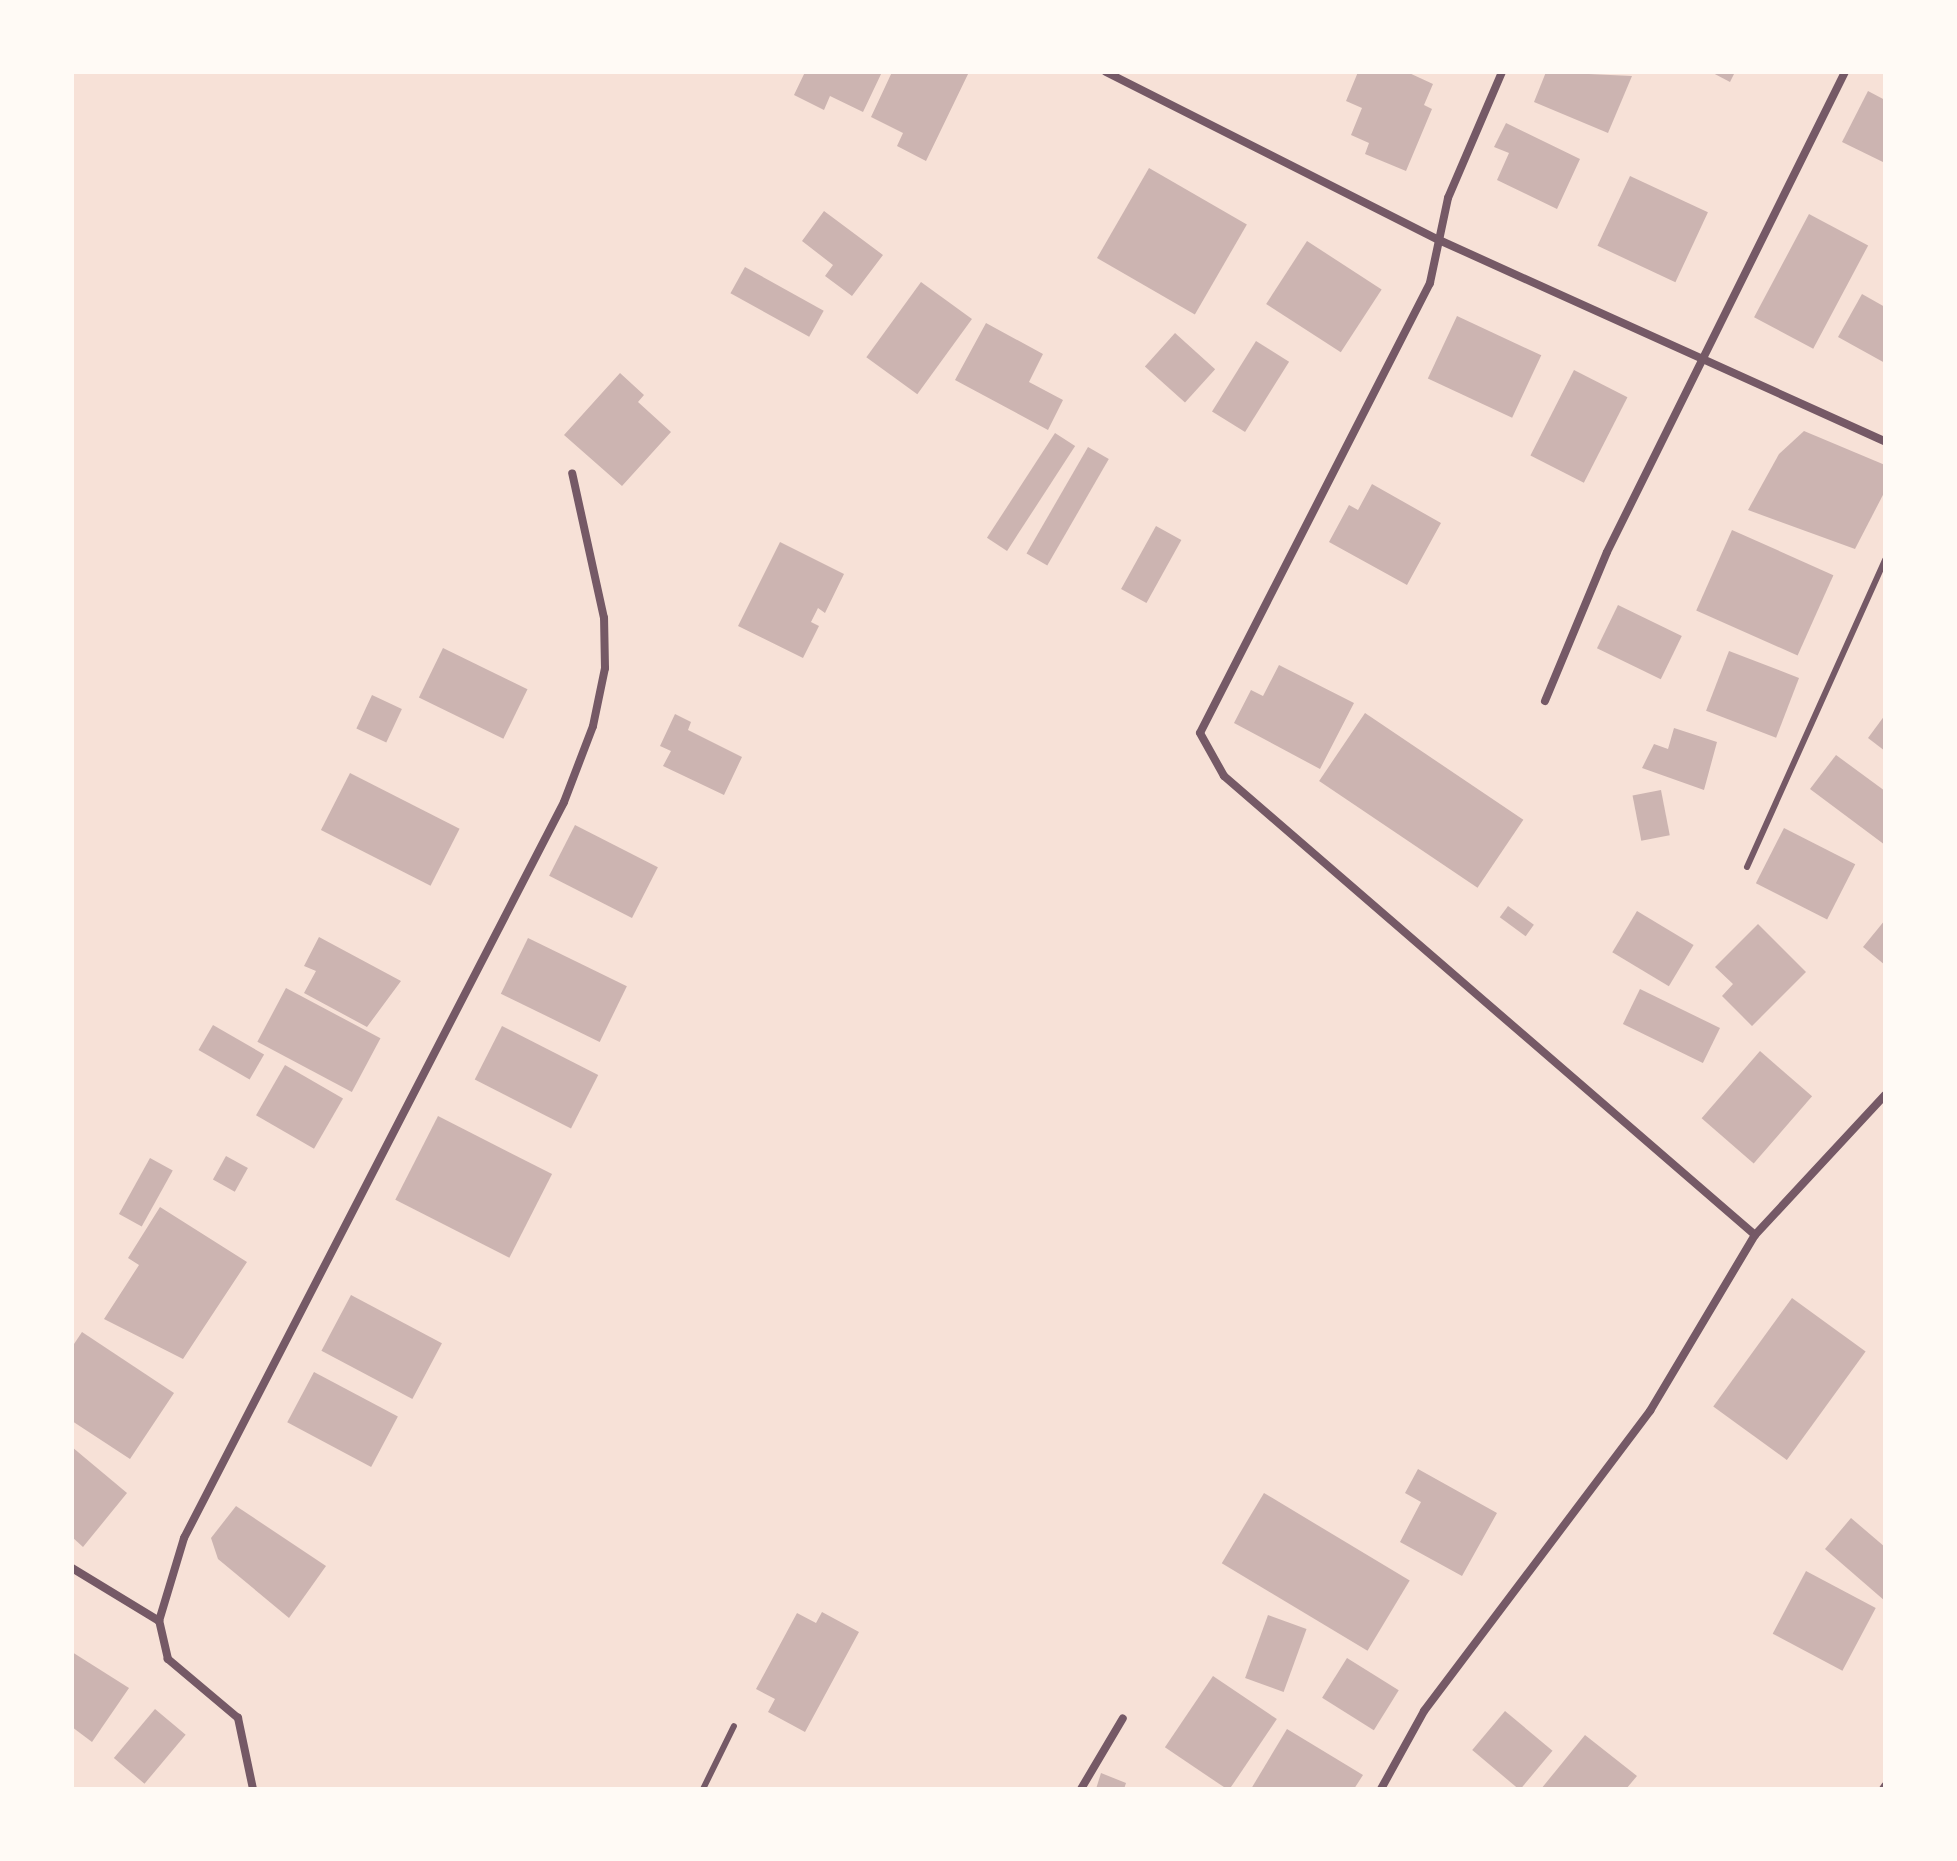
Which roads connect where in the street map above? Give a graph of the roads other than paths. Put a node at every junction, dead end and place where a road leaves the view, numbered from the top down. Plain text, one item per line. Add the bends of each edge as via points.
1 (1106, 72) edge
2 (1502, 72) edge
3 (1845, 72) edge
4 (1439, 240) junction
5 (1701, 363) junction
6 (1885, 441) edge
7 (572, 473) dead end
8 (1885, 560) edge
9 (1545, 701) dead end
10 (1747, 867) dead end
11 (1885, 1095) edge
12 (1755, 1235) junction
13 (72, 1568) edge
14 (159, 1621) junction
15 (1123, 1718) dead end
16 (734, 1726) dead end
17 (253, 1789) edge
18 (703, 1789) edge
19 (1081, 1789) edge
20 (1381, 1789) edge

1 - 4 street
2 - 4 street via 1448,198
3 - 5 street
4 - 5 street
4 - 12 street via 1430,283 1205,713 1203,748 1224,776
5 - 6 street
5 - 9 street via 1607,552
7 - 14 street via 604,618 605,668 593,726 564,802 184,1538
8 - 10 lane
11 - 12 street
12 - 20 street via 1650,1411 1424,1711
13 - 14 street
14 - 17 street via 168,1659 238,1718
15 - 19 street
16 - 18 lane

